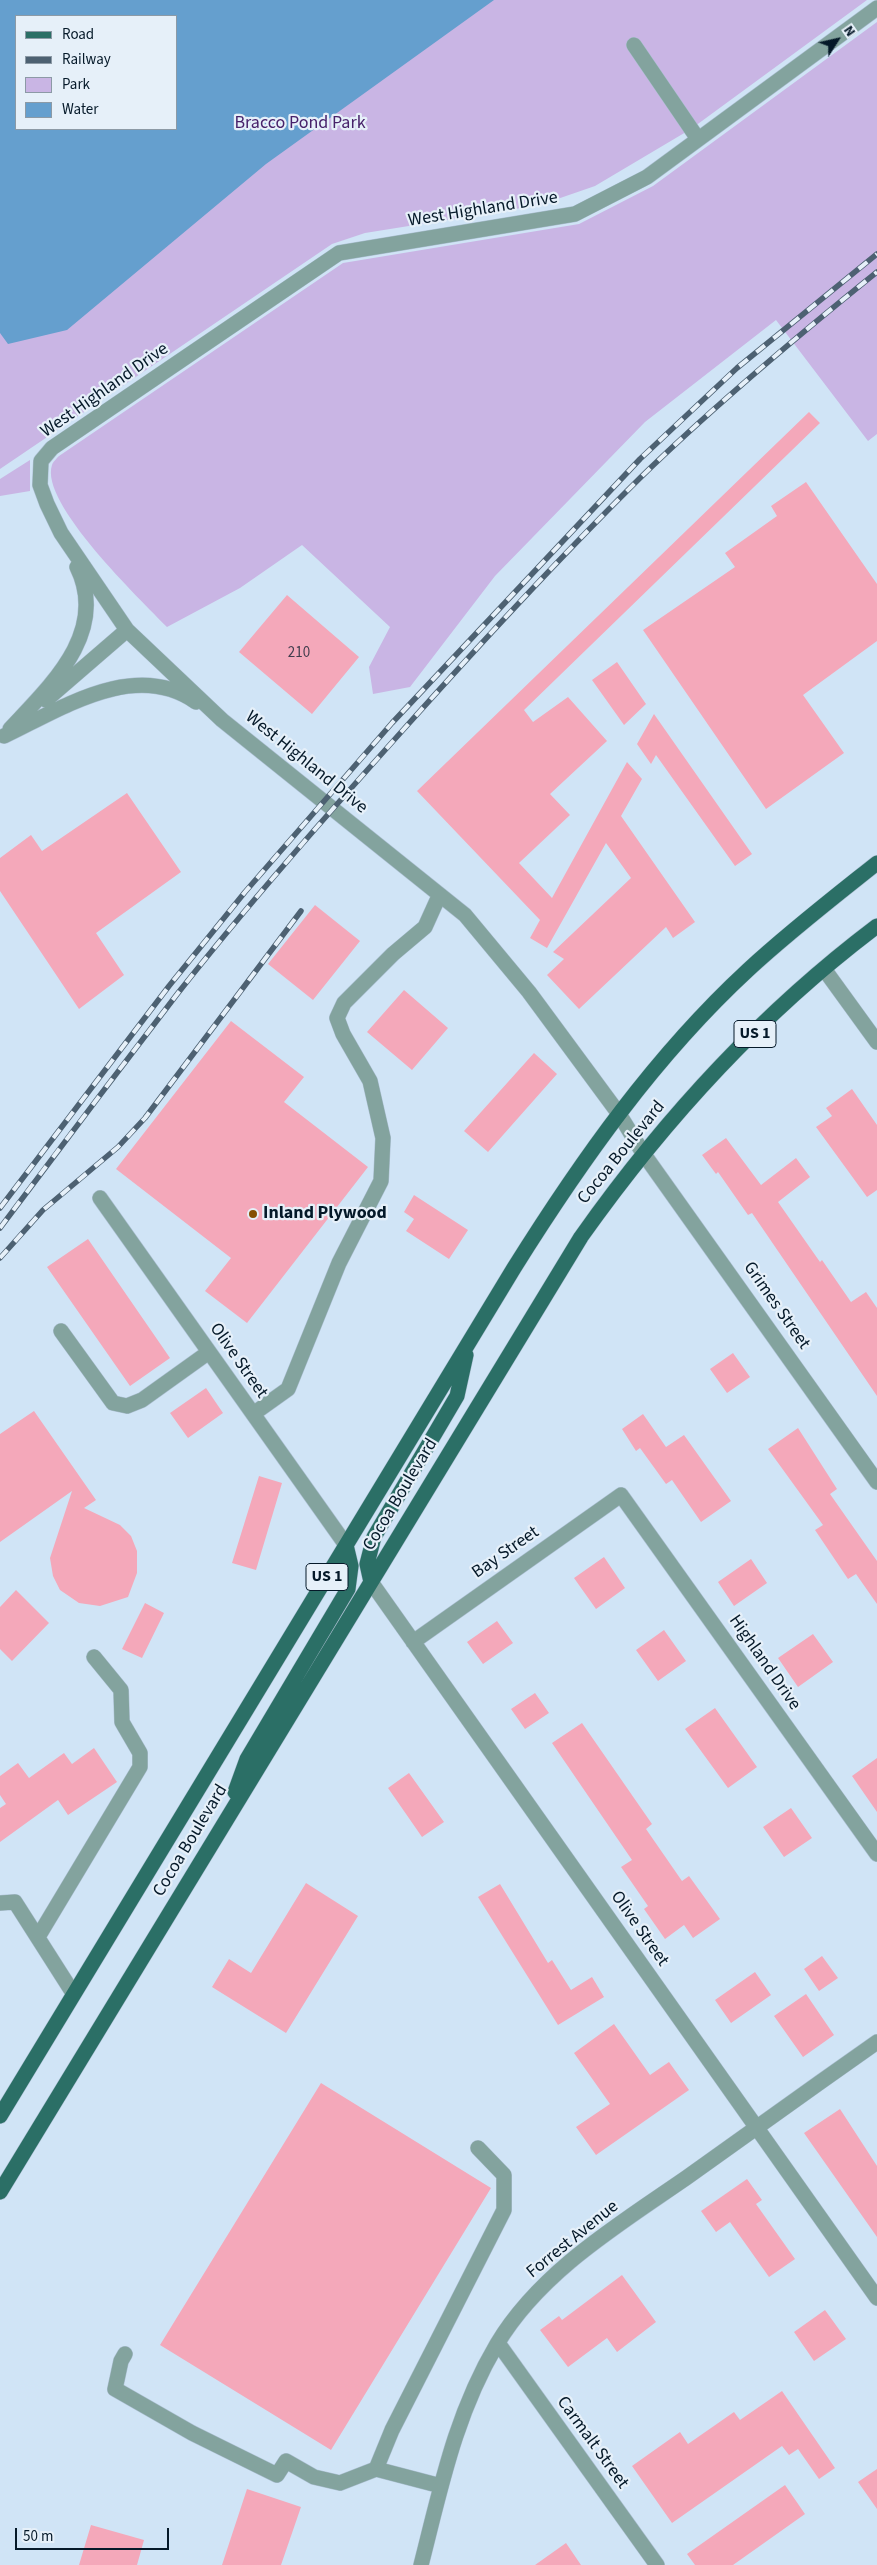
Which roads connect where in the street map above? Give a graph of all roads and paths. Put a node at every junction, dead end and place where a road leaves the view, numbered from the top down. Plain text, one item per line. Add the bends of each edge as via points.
1 (877, 8) edge
2 (634, 45) dead end
3 (698, 139) junction
4 (61, 533) junction
5 (127, 630) junction
6 (222, 720) junction
7 (2, 738) edge
8 (877, 864) edge
9 (439, 896) junction
10 (877, 926) edge
11 (824, 969) junction
12 (877, 1042) edge
13 (619, 1114) junction
14 (643, 1153) junction
15 (100, 1198) dead end
16 (61, 1331) dead end
17 (468, 1344) junction
18 (209, 1352) junction
19 (253, 1414) junction
20 (877, 1482) edge
21 (621, 1494) joint
22 (346, 1545) junction
23 (371, 1582) junction
24 (413, 1642) junction
25 (94, 1657) dead end
26 (222, 1826) junction
27 (877, 1854) edge
28 (0, 1903) edge
29 (38, 1937) junction
30 (74, 1993) junction
31 (877, 2042) edge
32 (0, 2116) edge
33 (756, 2128) junction
34 (478, 2148) dead end
35 (0, 2192) edge
36 (877, 2298) edge
37 (498, 2343) junction
38 (125, 2354) dead end
39 (376, 2469) junction
40 (441, 2486) junction
41 (421, 2565) edge
42 (657, 2565) edge

1 - 3 street, West Highland Drive
2 - 3 street
3 - 4 street, West Highland Drive via 647,177 575,214 339,253 52,448 41,461 40,485
4 - 5 street, West Highland Drive
4 - 7 street via 83,578 87,605 84,630 73,653 43,693
5 - 6 street, West Highland Drive
5 - 7 street
6 - 7 street via 193,700 167,688 128,685 88,696
6 - 9 street, West Highland Drive
8 - 13 main road, Cocoa Boulevard / US 1 via 747,970 661,1062
9 - 13 street, West Highland Drive via 465,916 529,992
9 - 19 street via 425,927 344,1003 337,1018 370,1081 383,1138 381,1181 339,1262 288,1389
10 - 11 main road, Cocoa Boulevard / US 1
11 - 12 street
11 - 14 main road, Cocoa Boulevard / US 1 via 731,1057
13 - 14 street, West Highland Drive
13 - 17 main road, Cocoa Boulevard / US 1 via 580,1165
14 - 20 street, Grimes Street
14 - 23 main road, Cocoa Boulevard / US 1 via 590,1223 556,1275
15 - 18 street, Olive Street
16 - 18 street via 113,1403 128,1406 142,1400
17 - 22 main road, Cocoa Boulevard / US 1
17 - 23 main road via 457,1396 374,1537 367,1564
18 - 19 street, Olive Street
19 - 22 street, Olive Street
21 - 24 street, Bay Street
21 - 27 street, Highland Drive
22 - 26 main road via 352,1566 348,1589 247,1759
22 - 30 main road, Cocoa Boulevard / US 1
23 - 24 street, Olive Street
23 - 26 main road, Cocoa Boulevard / US 1
24 - 33 street, Olive Street
25 - 29 street via 121,1690 122,1722 140,1753 140,1766
26 - 35 main road, Cocoa Boulevard / US 1
28 - 29 street via 15,1902
29 - 30 street
30 - 32 main road, Cocoa Boulevard / US 1
31 - 33 street, Forrest Avenue
33 - 36 street, Olive Street
33 - 37 street, Forrest Avenue via 581,2253 536,2294
34 - 39 street via 504,2174 504,2210 392,2430
37 - 40 street, Forrest Avenue via 466,2402
37 - 42 street, Carmalt Street
38 - 39 street via 120,2361 115,2389 277,2476 286,2461 314,2477 340,2483
39 - 40 street
40 - 41 street, Forrest Avenue

